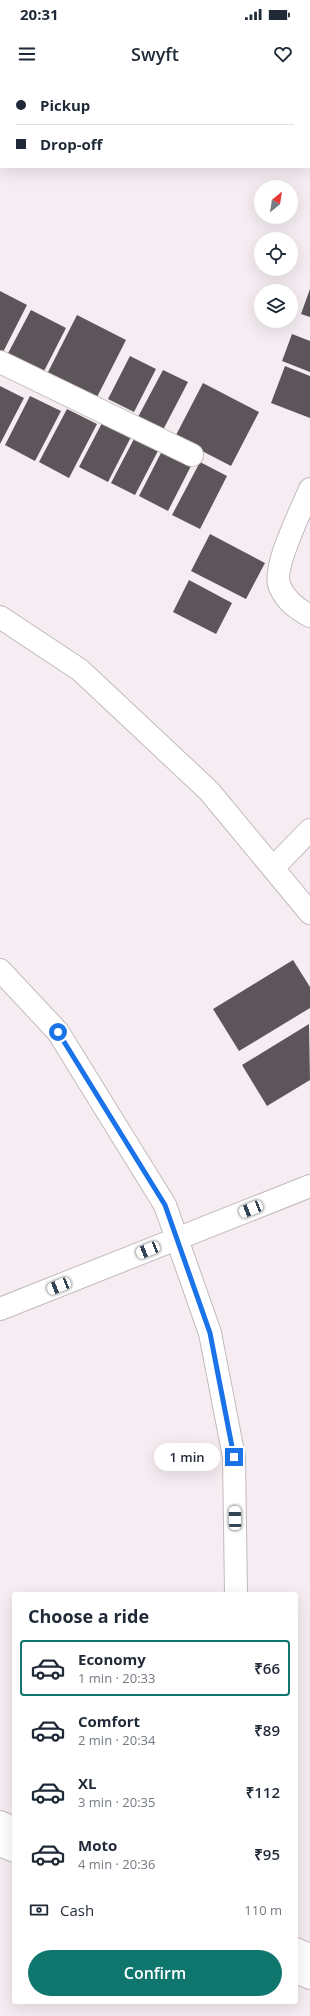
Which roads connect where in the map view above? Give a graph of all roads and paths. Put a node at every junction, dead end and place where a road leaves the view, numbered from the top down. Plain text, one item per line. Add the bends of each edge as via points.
1 (0, 362) edge
2 (192, 454) dead end
3 (310, 489) edge
4 (310, 616) edge
5 (0, 618) edge
6 (310, 830) edge
7 (273, 868) junction
8 (310, 913) edge
9 (0, 970) edge
10 (310, 1186) edge
11 (177, 1239) junction
12 (0, 1309) edge
13 (236, 1592) edge
14 (0, 1822) edge
15 (12, 1827) edge
16 (0, 1845) edge
17 (12, 1850) edge
18 (298, 1950) edge
19 (310, 1955) edge
20 (298, 1973) edge
21 (310, 1978) edge

1 - 2 street
3 - 4 street via 280,561 279,586 294,608
5 - 7 street via 80,670 209,791
6 - 7 street
7 - 8 street
9 - 11 street via 58,1032 165,1205
10 - 11 street
11 - 12 street
11 - 13 street via 210,1333 234,1457
14 - 15 street
16 - 17 street
18 - 19 street
20 - 21 street

